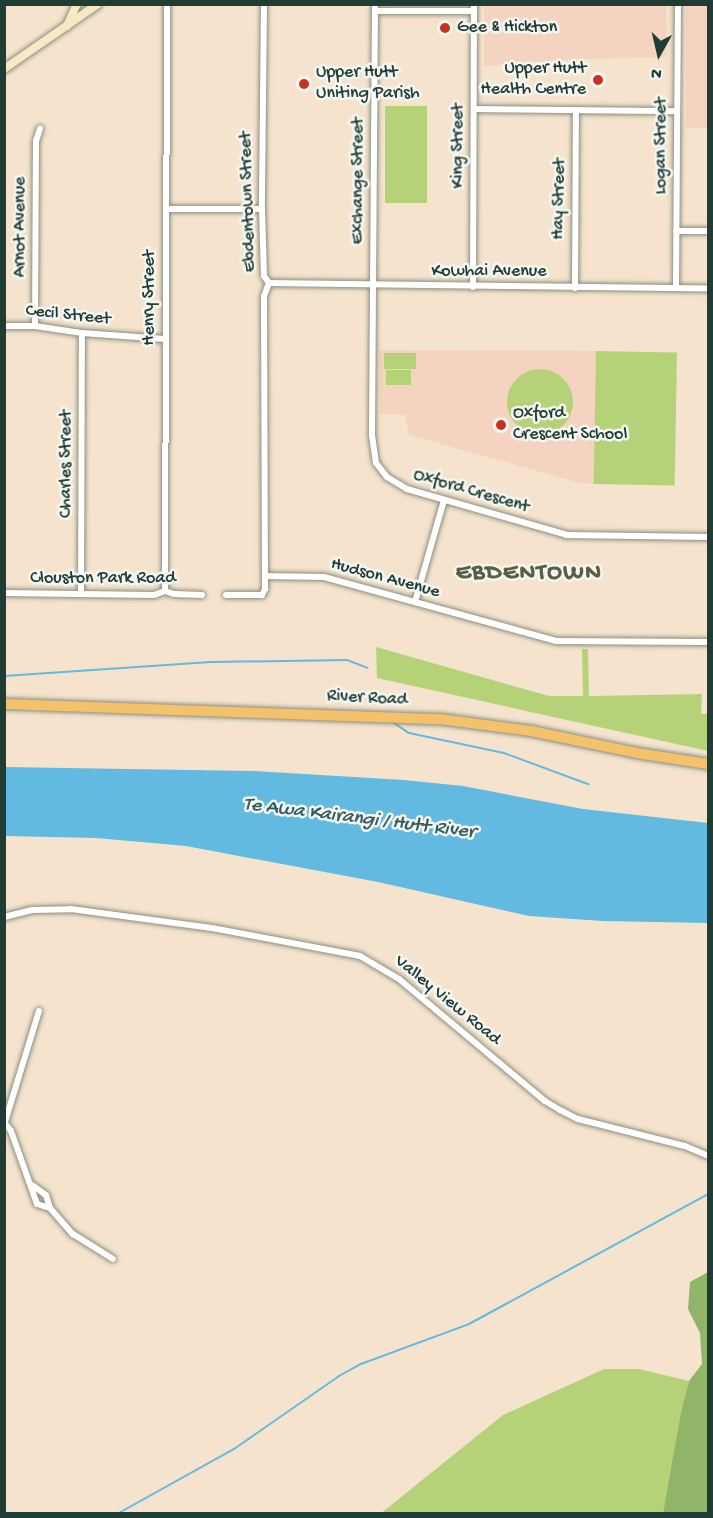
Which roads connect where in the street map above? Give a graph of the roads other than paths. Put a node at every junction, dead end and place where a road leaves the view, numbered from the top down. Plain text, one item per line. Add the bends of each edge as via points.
1 (77, 4) edge
2 (98, 4) edge
3 (167, 4) edge
4 (264, 4) edge
5 (678, 4) edge
6 (375, 8) edge
7 (474, 8) edge
8 (66, 26) junction
9 (4, 69) edge
10 (474, 109) junction
11 (576, 110) junction
12 (677, 111) junction
13 (40, 129) dead end
14 (262, 208) junction
15 (166, 209) junction
16 (676, 231) junction
17 (708, 231) edge
18 (269, 283) junction
19 (373, 286) junction
20 (473, 287) junction
21 (675, 287) junction
22 (574, 288) junction
23 (708, 288) edge
24 (4, 326) edge
25 (35, 326) junction
26 (82, 333) junction
27 (165, 339) junction
28 (444, 500) junction
29 (708, 537) edge
30 (265, 576) junction
31 (165, 591) junction
32 (4, 593) edge
33 (81, 594) junction
34 (201, 595) dead end
35 (226, 595) dead end
36 (415, 602) junction
37 (708, 642) edge
38 (4, 705) edge
39 (708, 764) edge
40 (4, 917) edge
41 (39, 1011) dead end
42 (5, 1122) edge
43 (4, 1133) edge
44 (14, 1142) junction
45 (708, 1156) edge
46 (32, 1185) junction
47 (51, 1208) junction
48 (113, 1259) dead end

1 - 8 main road
2 - 8 main road
3 - 15 street, Henry Street
4 - 14 street, Ebdentown Street
5 - 12 street, Logan Street
6 - 7 street
6 - 19 street, Exchange Street
7 - 10 street, King Street
8 - 9 main road
10 - 11 street
10 - 20 street, King Street
11 - 12 street
11 - 22 street, Hay Street
12 - 16 street, Logan Street
13 - 25 street, Arnot Avenue via 36,141
14 - 15 street
14 - 18 street, Ebdentown Street via 264,276
15 - 27 street, Henry Street
16 - 17 street
16 - 21 street, Logan Street
18 - 19 street, Kowhai Avenue
18 - 30 street, Ebdentown Street via 264,296
19 - 20 street, Kowhai Avenue
19 - 28 street, Oxford Crescent via 373,455 381,471 396,484
20 - 22 street, Kowhai Avenue
21 - 22 street, Kowhai Avenue
21 - 23 street, Kowhai Avenue
24 - 25 street, Cecil Street
25 - 26 street, Cecil Street
26 - 27 street, Cecil Street
26 - 33 street, Charles Street
27 - 31 street, Henry Street
28 - 29 street, Oxford Crescent via 573,536
28 - 36 street
30 - 35 street via 262,595
30 - 36 street, Hudson Avenue via 324,577
31 - 33 street, Clouston Park Road via 154,595
31 - 34 street, Clouston Park Road
32 - 33 street, Clouston Park Road
36 - 37 street, Hudson Avenue via 556,641
38 - 39 highway, River Road via 440,719
40 - 45 street, Valley View Road via 32,910 71,909 212,928 360,956 399,979 560,1110 578,1119 685,1146
41 - 42 street
42 - 44 street
43 - 44 street
44 - 46 street
46 - 47 street via 46,1195
46 - 47 street via 37,1204
47 - 48 street via 74,1234

